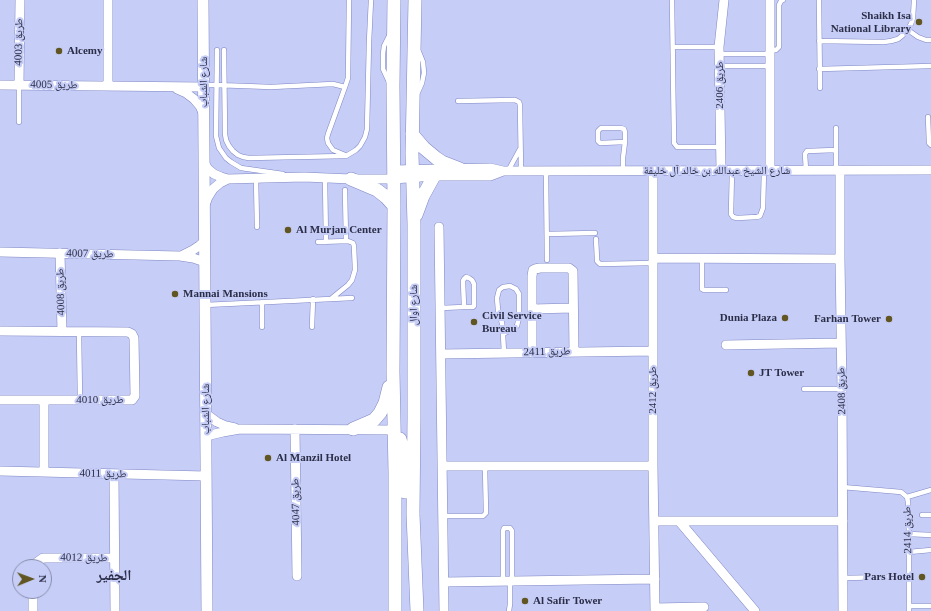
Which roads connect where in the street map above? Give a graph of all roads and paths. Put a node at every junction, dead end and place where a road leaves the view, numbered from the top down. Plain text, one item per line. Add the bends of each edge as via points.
1 (20, 0) edge
2 (108, 0) edge
3 (203, 0) edge
4 (349, 0) edge
5 (371, 0) edge
6 (394, 0) edge
7 (415, 0) edge
8 (672, 0) edge
9 (724, 0) edge
10 (770, 0) edge
11 (783, 0) edge
12 (819, 0) edge
13 (914, 0) edge
14 (770, 27) junction
15 (779, 27) junction
16 (908, 30) junction
17 (931, 40) edge
18 (819, 41) junction
19 (673, 47) junction
20 (217, 50) dead end
21 (224, 50) dead end
22 (720, 50) junction
23 (770, 52) junction
24 (720, 66) junction
25 (770, 66) junction
26 (931, 66) edge
27 (819, 69) junction
28 (0, 85) edge
29 (19, 85) junction
30 (217, 85) junction
31 (225, 85) junction
32 (108, 86) junction
33 (204, 86) junction
34 (168, 87) junction
35 (345, 87) junction
36 (820, 88) dead end
37 (458, 101) dead end
38 (204, 115) junction
39 (928, 117) dead end
40 (19, 122) dead end
41 (836, 128) dead end
42 (412, 134) junction
43 (624, 142) junction
44 (931, 145) edge
45 (720, 147) junction
46 (520, 148) junction
47 (836, 150) junction
48 (346, 156) junction
49 (204, 163) junction
50 (460, 169) junction
51 (721, 170) junction
52 (767, 170) junction
53 (806, 170) junction
54 (838, 170) junction
55 (931, 170) edge
56 (505, 171) junction
57 (521, 171) junction
58 (546, 171) junction
59 (623, 171) junction
60 (652, 171) junction
61 (732, 171) junction
62 (394, 174) junction
63 (412, 174) junction
64 (434, 176) junction
65 (304, 177) junction
66 (256, 178) junction
67 (325, 178) junction
68 (228, 179) junction
69 (348, 184) junction
70 (204, 206) junction
71 (394, 206) junction
72 (414, 224) junction
73 (257, 227) dead end
74 (439, 227) dead end
75 (595, 232) dead end
76 (547, 234) junction
77 (596, 239) dead end
78 (205, 241) junction
79 (346, 241) junction
80 (318, 242) dead end
81 (326, 242) junction
82 (0, 252) edge
83 (60, 253) junction
84 (180, 256) junction
85 (702, 258) junction
86 (840, 259) junction
87 (548, 260) dead end
88 (653, 261) junction
89 (205, 262) junction
90 (726, 290) dead end
91 (332, 298) junction
92 (352, 298) dead end
93 (313, 299) junction
94 (262, 302) junction
95 (205, 305) junction
96 (464, 307) junction
97 (441, 308) junction
98 (573, 308) junction
99 (532, 309) junction
100 (262, 327) dead end
101 (312, 327) dead end
102 (0, 330) edge
103 (62, 331) junction
104 (79, 331) junction
105 (132, 334) joint
106 (503, 334) junction
107 (841, 343) junction
108 (726, 345) dead end
109 (653, 351) junction
110 (574, 352) junction
111 (504, 353) junction
112 (532, 353) junction
113 (441, 354) junction
114 (393, 372) junction
115 (804, 389) dead end
116 (842, 389) junction
117 (0, 400) edge
118 (44, 400) junction
119 (80, 400) junction
120 (206, 414) junction
121 (240, 429) junction
122 (295, 429) junction
123 (353, 429) junction
124 (394, 430) junction
125 (206, 436) junction
126 (442, 466) junction
127 (485, 466) junction
128 (653, 466) junction
129 (0, 471) edge
130 (44, 472) junction
131 (114, 474) junction
132 (206, 476) junction
133 (842, 487) junction
134 (931, 490) edge
135 (907, 497) junction
136 (413, 514) junction
137 (922, 515) dead end
138 (931, 515) edge
139 (443, 516) junction
140 (654, 521) junction
141 (678, 521) junction
142 (843, 522) junction
143 (909, 534) junction
144 (931, 535) edge
145 (931, 550) edge
146 (909, 552) junction
147 (114, 558) junction
148 (41, 559) edge
149 (297, 576) dead end
150 (892, 577) dead end
151 (843, 578) junction
152 (655, 580) junction
153 (444, 582) junction
154 (509, 582) junction
155 (33, 599) edge
156 (931, 606) edge
157 (704, 607) dead end
158 (909, 609) edge
159 (655, 610) edge
160 (33, 611) edge
161 (115, 611) edge
162 (207, 611) edge
163 (395, 611) edge
164 (416, 611) edge
165 (444, 611) edge
166 (509, 611) edge
167 (755, 611) edge
168 (843, 611) edge

1 - 29 street, طريق 4003
2 - 32 street
3 - 33 street, شارع الشباب
4 - 35 lane via 348,78
5 - 48 lane via 367,129 360,146
6 - 62 main road, شارع اوال
7 - 42 main road, شارع اوال
8 - 19 lane
9 - 22 street, طريق 2406
10 - 14 street
11 - 15 lane via 779,5
12 - 18 lane
13 - 16 lane via 913,18
14 - 15 lane
14 - 23 street
15 - 23 lane via 779,47
16 - 17 lane via 918,37
16 - 18 lane via 898,39 884,42
18 - 27 lane
19 - 22 lane
19 - 45 lane via 674,143 677,147
20 - 30 lane
21 - 31 lane
22 - 23 lane
22 - 24 street, طريق 2406
23 - 25 street
24 - 25 lane
24 - 45 street, طريق 2406
25 - 52 street
26 - 27 lane
27 - 36 lane
28 - 29 street, طريق 4005
29 - 32 street, طريق 4005
29 - 40 lane
30 - 31 lane
30 - 33 lane
30 - 65 lane via 216,136 219,148 226,158 241,168
31 - 35 lane via 271,87 333,84
31 - 48 lane via 226,140 238,155 249,158
32 - 34 street, طريق 4005
33 - 34 street, طريق 4005
33 - 38 street, شارع الشباب
34 - 38 street, طريق 4005 via 186,93 194,99
35 - 48 lane via 327,138 333,150
37 - 46 lane via 517,101 520,105
38 - 49 street, شارع الشباب
39 - 44 lane
41 - 47 lane
42 - 50 main road via 432,156
42 - 63 main road, شارع اوال
43 - 43 lane via 622,128 601,128 598,131 600,143
43 - 59 lane
45 - 51 street, طريق 2406
46 - 56 lane
46 - 57 lane
47 - 53 lane via 807,151
47 - 54 lane
49 - 68 street via 214,174
49 - 70 street, شارع الشباب
50 - 56 street, شارع الشيخ عبدالله بن خالد آل خليفة via 490,168
50 - 63 street, شارع الشيخ عبدالله بن خالد آل خليفة
51 - 60 street, شارع الشيخ عبدالله بن خالد آل خليفة
51 - 61 street, شارع الشيخ عبدالله بن خالد آل خليفة
52 - 53 street, شارع الشيخ عبدالله بن خالد آل خليفة
52 - 61 street, شارع الشيخ عبدالله بن خالد آل خليفة
52 - 61 lane via 760,216 737,218 731,214
53 - 54 street, شارع الشيخ عبدالله بن خالد آل خليفة
54 - 55 street, شارع الشيخ عبدالله بن خالد آل خليفة
54 - 86 street, طريق 2408
56 - 57 street, شارع الشيخ عبدالله بن خالد آل خليفة
56 - 64 street, شارع الشيخ عبدالله بن خالد آل خليفة via 490,176
57 - 58 street, شارع الشيخ عبدالله بن خالد آل خليفة
58 - 59 street, شارع الشيخ عبدالله بن خالد آل خليفة
58 - 76 lane
59 - 60 street, شارع الشيخ عبدالله بن خالد آل خليفة
60 - 88 street, طريق 2412
62 - 63 street, شارع الشيخ عبدالله بن خالد آل خليفة
62 - 69 street
62 - 71 main road, شارع اوال
63 - 64 street, شارع الشيخ عبدالله بن خالد آل خليفة
63 - 72 main road, شارع اوال
64 - 72 main road via 423,196
65 - 66 street
65 - 67 street
66 - 68 street
66 - 73 lane
67 - 69 street
67 - 81 lane
68 - 70 street via 213,189
69 - 71 main road via 377,190
69 - 79 lane
70 - 78 street, شارع الشباب
71 - 114 main road, شارع اوال
72 - 136 main road, شارع اوال
74 - 97 street
75 - 76 lane
76 - 87 lane
77 - 88 lane via 597,259 600,264
78 - 84 street, طريق 4007
78 - 89 street, شارع الشباب
79 - 81 lane
79 - 91 lane via 354,246 354,275
80 - 81 lane
82 - 83 street, طريق 4007
83 - 84 street, طريق 4007
83 - 103 street, طريق 4008
84 - 89 street, طريق 4007
85 - 86 street
85 - 88 street
85 - 90 lane via 702,289
86 - 107 street, طريق 2408
88 - 109 street, طريق 2412
89 - 95 street, شارع الشباب
91 - 92 lane
91 - 93 lane
93 - 94 lane
93 - 101 lane
94 - 95 lane
94 - 100 lane
95 - 120 street, شارع الشباب
96 - 96 lane via 463,281 469,278 474,284 474,306
96 - 97 lane
97 - 113 street
98 - 99 street
98 - 99 street via 573,271 570,268 535,268 532,276
98 - 110 street
99 - 112 street
102 - 103 street, طريق 4008
103 - 104 street, طريق 4008
104 - 105 street, طريق 4008
104 - 119 lane
105 - 119 street, طريق 4010 via 135,396 132,400
106 - 106 lane via 498,310 499,290 503,286 510,286 519,294 519,317 517,326
106 - 111 lane
107 - 108 street via 743,347
107 - 116 street, طريق 2408
109 - 110 street, طريق 2411
109 - 128 street, طريق 2412
110 - 112 street, طريق 2411
111 - 112 street, طريق 2411
111 - 113 street, طريق 2411
113 - 126 street
114 - 123 main road via 380,413 374,420
114 - 124 main road, شارع اوال
115 - 116 lane
116 - 133 street, طريق 2408
117 - 118 street, طريق 4010
118 - 119 street, طريق 4010
118 - 130 street
120 - 121 street via 226,426
120 - 125 street, شارع الشباب
121 - 122 street
121 - 125 street
122 - 123 street
122 - 149 street, طريق 4047
123 - 124 street
124 - 136 main road via 401,443 406,497
124 - 163 main road, شارع اوال
125 - 132 street, شارع الشباب
126 - 127 street
126 - 139 street
127 - 128 street
127 - 139 lane via 486,513 483,516
128 - 140 street, طريق 2412
129 - 130 street, طريق 4011
130 - 131 street, طريق 4011
131 - 132 street, طريق 4011
131 - 147 street, طريق 4012
132 - 162 street, شارع الشباب
133 - 135 lane, طريق 2414 via 901,492
133 - 142 street, طريق 2408
134 - 135 lane
135 - 143 lane, طريق 2414
136 - 164 main road, شارع اوال
137 - 138 lane
139 - 153 street
140 - 141 street
140 - 152 street, طريق 2412
141 - 142 street
141 - 167 street
142 - 151 street, طريق 2408
143 - 144 lane
143 - 146 lane, طريق 2414
145 - 146 lane
146 - 158 lane, طريق 2414
147 - 148 street, طريق 4012
147 - 161 street, طريق 4012
150 - 151 lane
151 - 168 street, طريق 2408
152 - 154 street
152 - 159 street, طريق 2412
153 - 154 street
153 - 165 street
154 - 154 lane via 503,531 504,528 510,528 512,531
154 - 166 lane
155 - 160 street
156 - 158 lane, طريق 2414
157 - 159 street

